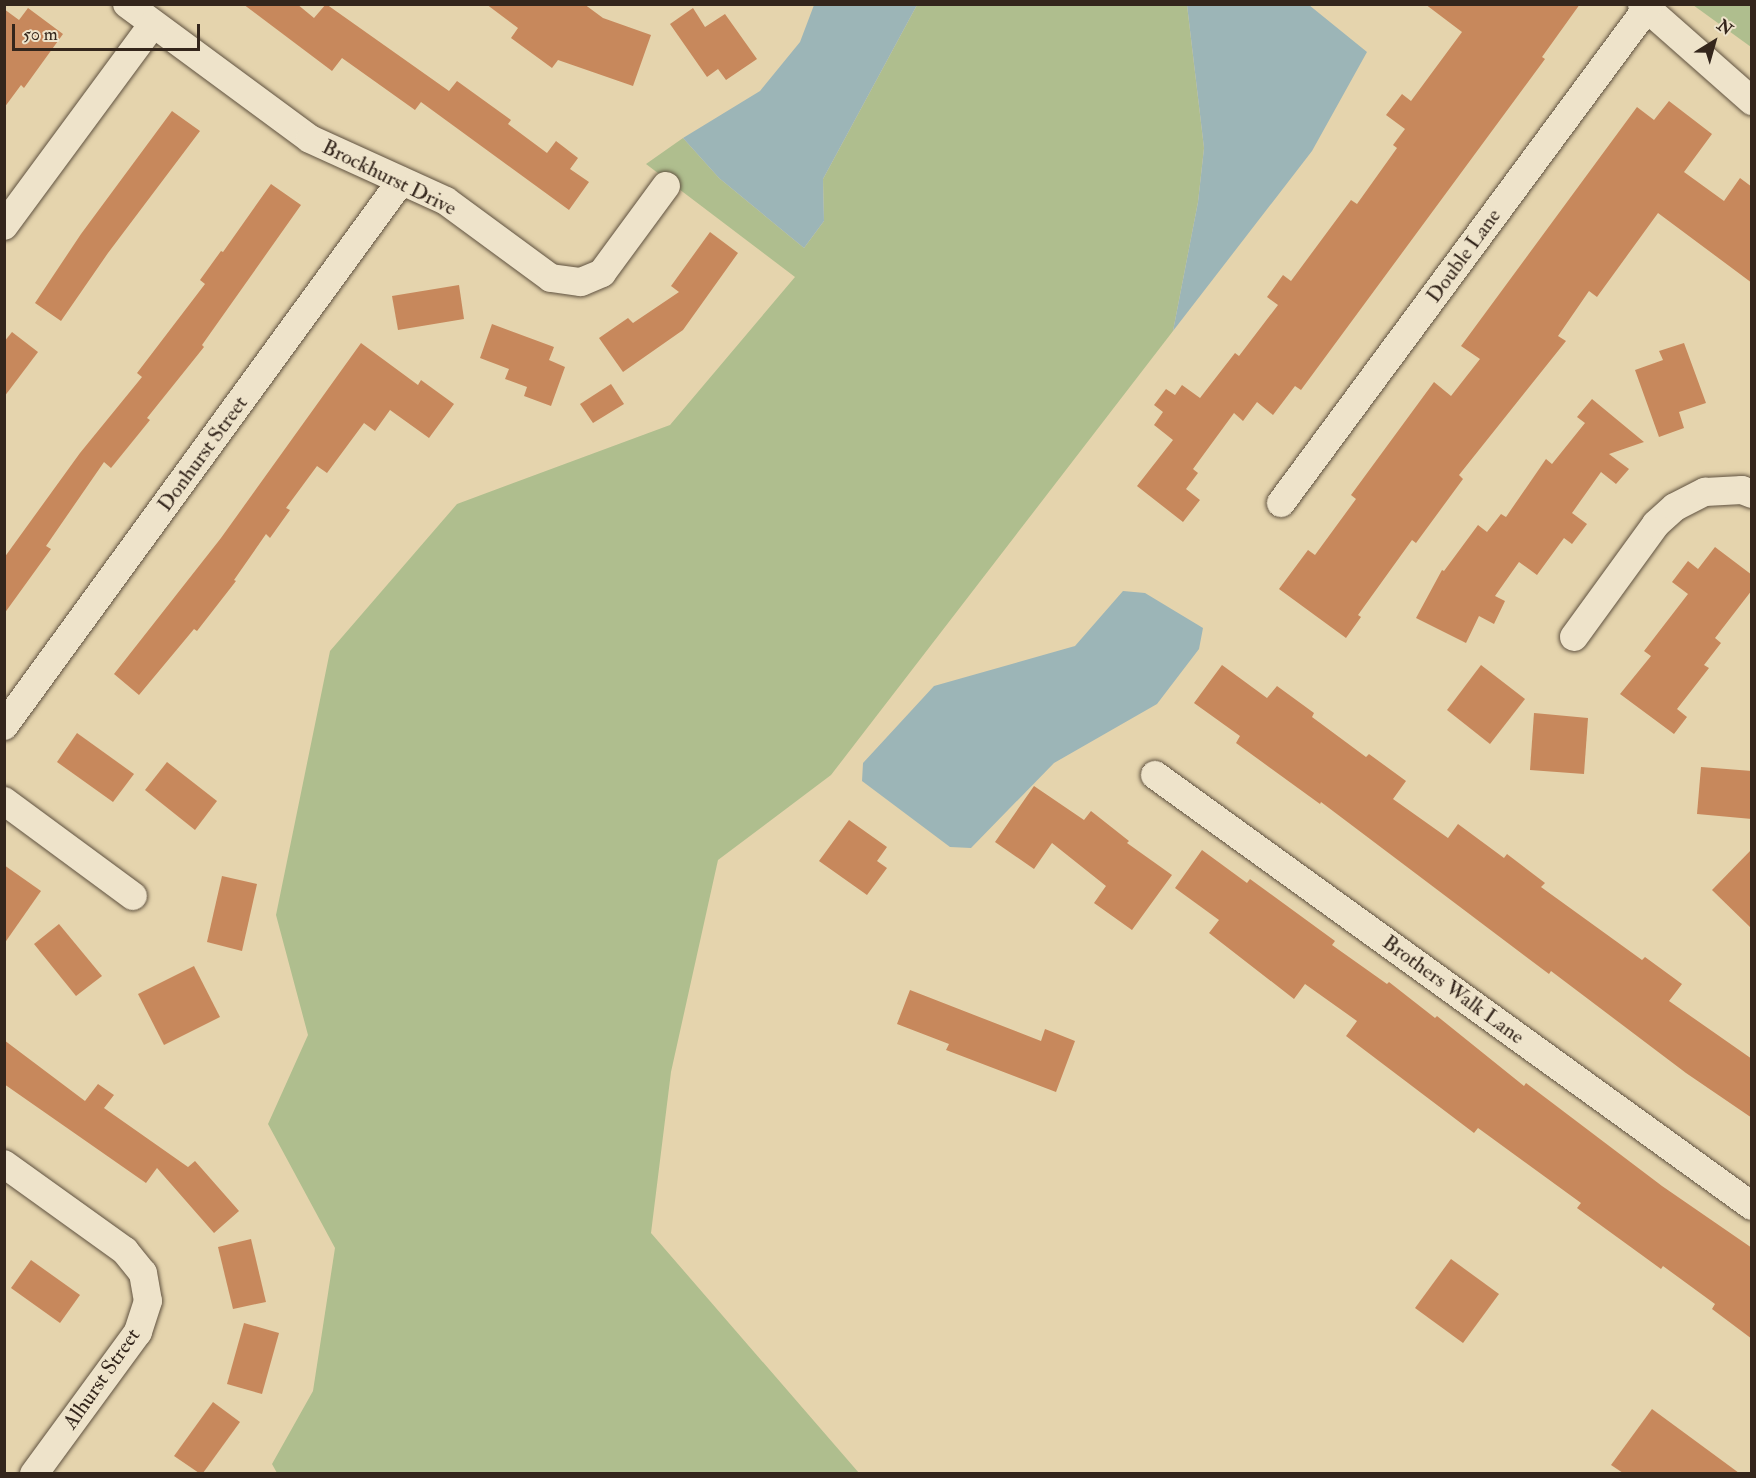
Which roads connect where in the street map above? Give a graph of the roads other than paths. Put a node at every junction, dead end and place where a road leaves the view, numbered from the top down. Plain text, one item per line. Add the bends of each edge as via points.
1 (127, 4) edge
2 (1645, 6) edge
3 (153, 24) junction
4 (1752, 101) edge
5 (401, 181) junction
6 (666, 186) dead end
7 (4, 226) edge
8 (1752, 494) edge
9 (1281, 503) dead end
10 (1574, 637) dead end
11 (4, 726) edge
12 (1155, 775) dead end
13 (4, 801) edge
14 (133, 896) dead end
15 (4, 1164) edge
16 (1752, 1206) edge
17 (34, 1473) edge

1 - 3 street, Brockhurst Drive
2 - 4 street
2 - 9 street, Double Lane
3 - 5 street, Brockhurst Drive via 310,139
3 - 7 street
5 - 6 street, Brockhurst Drive via 446,201 551,278 581,282 602,273
5 - 11 street, Donhurst Street
8 - 10 street via 1742,490 1706,492 1675,507 1656,524
12 - 16 street, Brothers Walk Lane
13 - 14 street
15 - 17 street, Alhurst Street via 125,1251 143,1273 148,1301 138,1332

